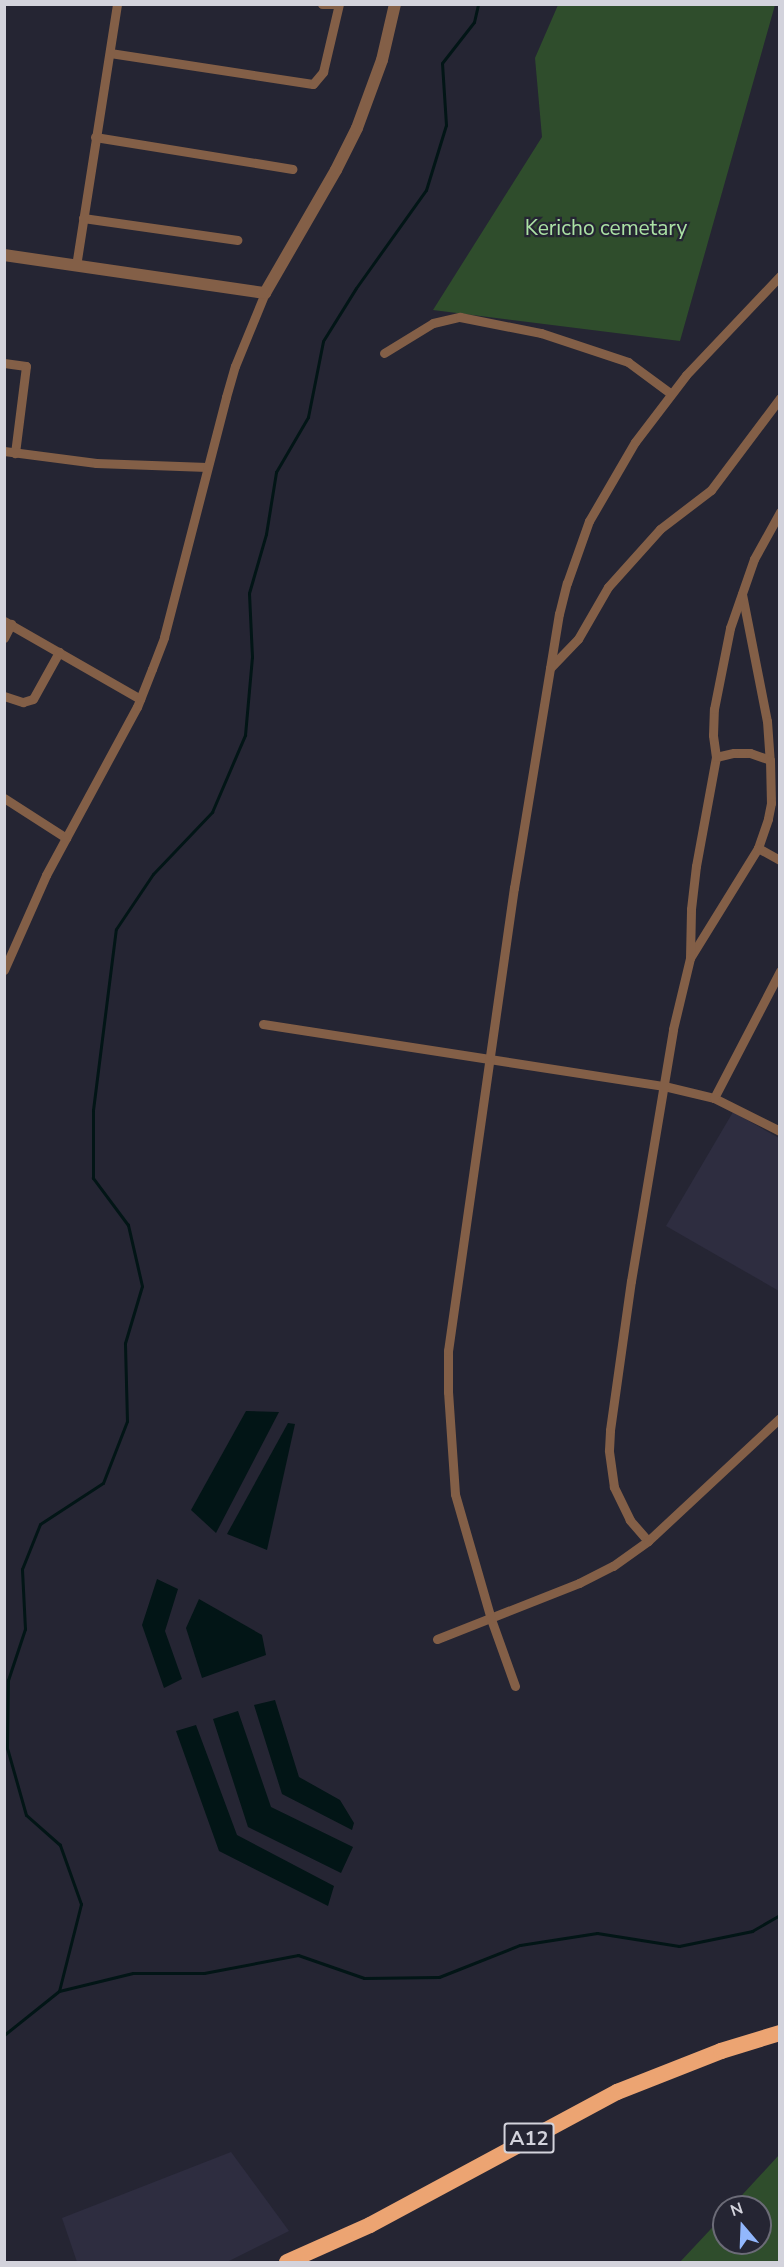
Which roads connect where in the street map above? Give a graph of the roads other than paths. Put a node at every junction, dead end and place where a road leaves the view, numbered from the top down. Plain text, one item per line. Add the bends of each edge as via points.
1 (117, 4) edge
2 (322, 4) edge
3 (338, 4) edge
4 (394, 4) edge
5 (110, 53) junction
6 (95, 137) junction
7 (292, 170) dead end
8 (83, 218) junction
9 (237, 240) dead end
10 (4, 255) edge
11 (76, 266) junction
12 (780, 276) edge
13 (265, 293) junction
14 (384, 353) dead end
15 (4, 363) edge
16 (670, 393) junction
17 (780, 398) edge
18 (10, 452) edge
19 (207, 467) junction
20 (780, 512) edge
21 (742, 594) junction
22 (8, 622) edge
23 (4, 638) edge
24 (59, 652) junction
25 (550, 668) junction
26 (4, 696) edge
27 (141, 699) junction
28 (716, 757) junction
29 (770, 760) junction
30 (4, 798) edge
31 (66, 838) junction
32 (758, 848) junction
33 (780, 860) edge
34 (7, 952) edge
35 (690, 958) junction
36 (4, 970) edge
37 (780, 971) edge
38 (263, 1024) dead end
39 (492, 1059) junction
40 (664, 1086) junction
41 (714, 1098) junction
42 (780, 1131) edge
43 (780, 1418) edge
44 (648, 1541) junction
45 (491, 1619) junction
46 (437, 1639) dead end
47 (515, 1686) dead end
48 (780, 2032) edge
49 (287, 2262) edge

1 - 5 street
2 - 3 street
3 - 5 street via 323,72 313,84
4 - 13 street via 382,60 357,128
5 - 6 street
6 - 7 street
6 - 8 street
8 - 9 street
8 - 11 street
10 - 11 street
11 - 13 street
12 - 16 street
13 - 19 street via 235,366
14 - 16 street via 433,323 460,317 541,333 628,362
15 - 18 street via 26,366
16 - 25 street via 635,442 589,521 567,583
17 - 25 street via 711,490 660,529 608,587 578,639
18 - 19 street via 96,463
19 - 27 street via 164,637
20 - 21 street via 754,559
21 - 28 street via 730,628 714,709
21 - 29 street via 767,722
22 - 23 street
22 - 24 street
24 - 26 street via 33,699 23,702
24 - 27 street
25 - 39 street via 514,888
27 - 31 street
28 - 29 street via 750,753
28 - 35 street via 691,909
29 - 32 street via 771,803
30 - 31 street
31 - 34 street
32 - 33 street
32 - 35 street
34 - 36 street
35 - 40 street via 678,1002
37 - 41 street
38 - 39 street
39 - 40 street
39 - 45 street via 448,1351 456,1494
40 - 41 street
40 - 44 street via 631,1281 609,1450 622,1507
41 - 42 street
43 - 44 street
44 - 45 street via 613,1566 579,1583
45 - 46 street
45 - 47 street
48 - 49 highway, A12 via 617,2092 370,2225

